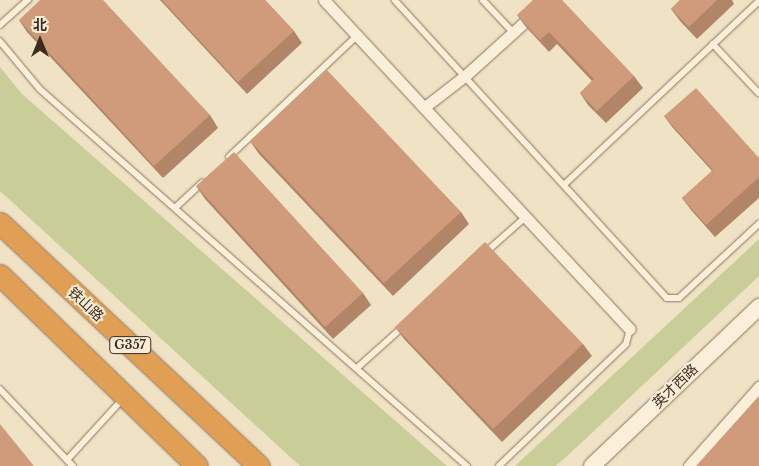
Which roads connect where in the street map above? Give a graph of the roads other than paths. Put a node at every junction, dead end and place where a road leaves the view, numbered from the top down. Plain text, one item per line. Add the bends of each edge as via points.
1 (28, 0) edge
2 (324, 0) edge
3 (395, 0) edge
4 (483, 0) edge
5 (549, 0) edge
6 (759, 1) edge
7 (0, 25) edge
8 (513, 32) junction
9 (358, 35) junction
10 (0, 41) edge
11 (713, 44) junction
12 (466, 75) junction
13 (759, 93) edge
14 (426, 106) junction
15 (224, 161) edge
16 (210, 175) edge
17 (564, 185) junction
18 (175, 208) junction
19 (527, 216) junction
20 (0, 223) edge
21 (759, 224) edge
22 (482, 256) edge
23 (0, 275) edge
24 (759, 307) edge
25 (408, 322) edge
26 (630, 329) joint
27 (357, 368) junction
28 (759, 387) edge
29 (0, 389) edge
30 (126, 397) junction
31 (67, 460) junction
32 (73, 466) edge
33 (197, 466) edge
34 (259, 466) edge
35 (467, 466) edge
36 (499, 466) edge
37 (592, 466) edge
38 (689, 466) edge

1 - 7 lane
2 - 9 street
3 - 12 lane
4 - 8 lane
5 - 8 street
6 - 11 lane
8 - 12 street
9 - 14 street
9 - 15 lane
10 - 18 lane via 40,89
11 - 13 lane
11 - 17 lane
12 - 14 street
12 - 17 lane
14 - 19 street
16 - 18 lane
17 - 21 lane via 671,300 679,298
18 - 27 lane
19 - 22 lane
19 - 26 street
20 - 34 highway, 铁山路 / G357
23 - 30 highway, G357
24 - 37 street, 英才西路
25 - 27 lane
26 - 36 lane via 626,344
27 - 35 lane
28 - 38 street
29 - 31 lane
30 - 31 lane
30 - 33 highway, G357
31 - 32 lane

